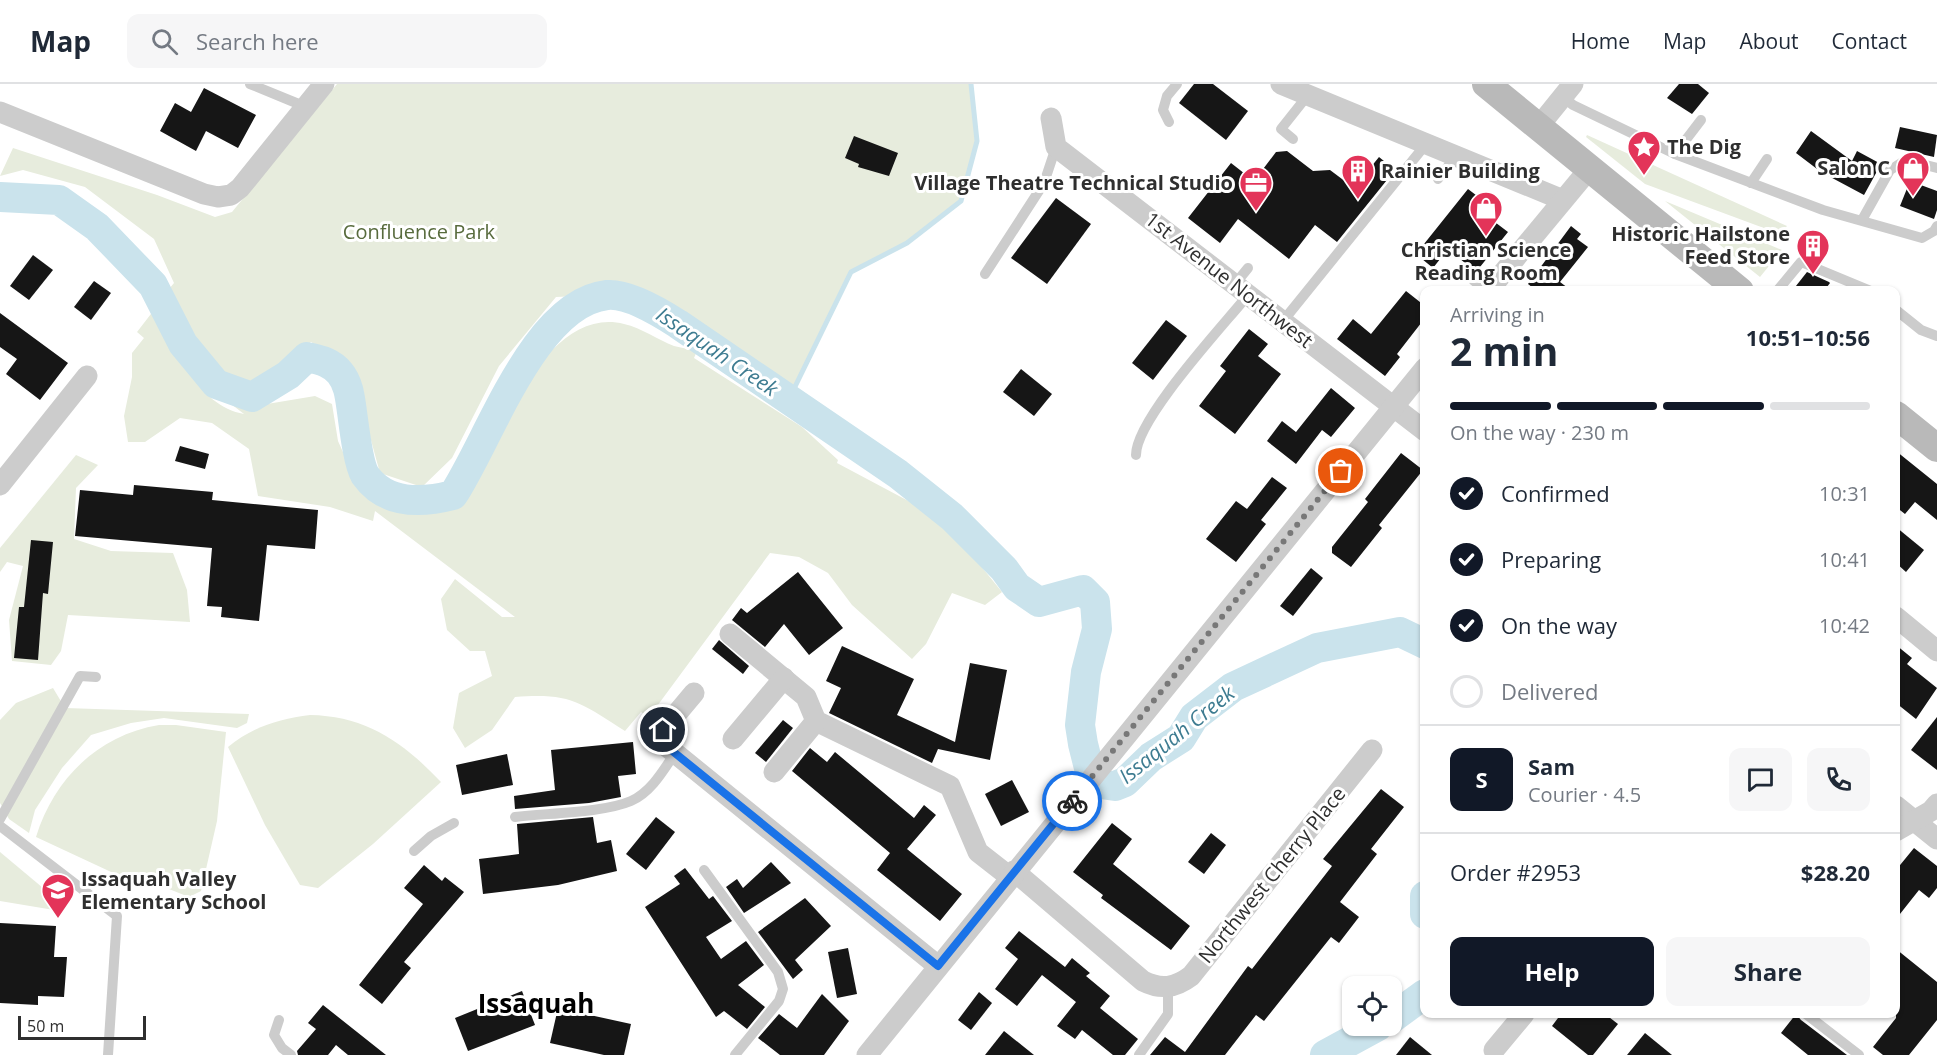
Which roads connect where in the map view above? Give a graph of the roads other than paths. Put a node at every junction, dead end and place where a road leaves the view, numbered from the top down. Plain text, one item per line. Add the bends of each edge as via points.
1 (250, 84) edge
2 (324, 84) edge
3 (1177, 84) edge
4 (1281, 84) edge
5 (1486, 84) edge
6 (1568, 91) edge
7 (1308, 95) junction
8 (306, 107) junction
9 (0, 112) edge
10 (1051, 118) dead end
11 (1701, 120) dead end
12 (1169, 122) dead end
13 (1539, 126) junction
14 (1293, 139) dead end
15 (1426, 144) junction
16 (1056, 147) junction
17 (1675, 154) junction
18 (1456, 156) junction
19 (1767, 159) dead end
20 (1590, 168) junction
21 (1937, 168) edge
22 (1438, 179) dead end
23 (1751, 183) junction
24 (1563, 200) junction
25 (1862, 220) junction
26 (1937, 226) edge
27 (986, 274) dead end
28 (1244, 282) junction
29 (1484, 286) edge
30 (1734, 286) edge
31 (1781, 286) edge
32 (1859, 286) edge
33 (1900, 313) edge
34 (1283, 321) junction
35 (1937, 336) edge
36 (1420, 374) edge
37 (87, 376) dead end
38 (1394, 406) junction
39 (1900, 418) edge
40 (1420, 427) edge
41 (1937, 448) edge
42 (1136, 455) dead end
43 (0, 485) edge
44 (1900, 620) edge
45 (730, 634) dead end
46 (1937, 651) edge
47 (96, 677) dead end
48 (784, 678) junction
49 (694, 693) dead end
50 (816, 721) junction
51 (733, 739) dead end
52 (1372, 750) dead end
53 (675, 753) junction
54 (774, 772) dead end
55 (1937, 804) edge
56 (515, 817) dead end
57 (0, 819) edge
58 (454, 823) dead end
59 (0, 826) edge
60 (1905, 826) edge
61 (1937, 839) edge
62 (414, 851) dead end
63 (704, 870) dead end
64 (1012, 874) junction
65 (938, 966) junction
66 (1165, 987) junction
67 (1521, 1018) edge
68 (1811, 1018) edge
69 (279, 1020) dead end
70 (1494, 1050) dead end
71 (108, 1055) edge
72 (291, 1055) edge
73 (735, 1055) edge
74 (867, 1055) edge
75 (1139, 1055) edge
76 (1858, 1055) edge

1 - 8 lane
2 - 8 street
3 - 12 lane via 1167,96 1163,110
4 - 7 street
5 - 13 main road
6 - 13 street
6 - 17 lane via 1573,105
7 - 14 lane via 1281,129
7 - 15 street
8 - 9 street via 240,188 231,195 218,197 186,188
10 - 16 street
11 - 17 lane
13 - 20 main road
15 - 18 street
15 - 34 lane
16 - 27 lane via 1044,183
16 - 28 street, 1st Avenue Northwest
17 - 23 lane
18 - 22 lane
18 - 24 street
19 - 23 lane
20 - 24 street
20 - 30 main road
21 - 25 lane via 1906,160 1890,170
23 - 25 lane
24 - 29 street
25 - 26 lane via 1922,238
28 - 34 street, 1st Avenue Northwest
28 - 42 lane via 1149,420
31 - 32 lane via 1801,262
33 - 35 lane via 1921,330
34 - 38 street, 1st Avenue Northwest via 1318,340
36 - 38 street
37 - 43 street
38 - 40 street, 1st Avenue Northwest
38 - 64 street
39 - 41 main road
44 - 46 street
45 - 48 street
47 - 57 lane via 80,676
48 - 50 street via 806,697
48 - 51 street
49 - 53 street via 663,730 662,740
50 - 54 street
50 - 64 street via 950,786 978,852
52 - 66 street, Northwest Cherry Place via 1191,976
53 - 56 lane via 648,789 632,801
53 - 65 street
55 - 60 street
58 - 62 lane
59 - 71 lane via 117,916
60 - 61 street
63 - 73 lane via 778,972 783,989 779,1001
64 - 65 street
64 - 66 street via 1143,981
65 - 74 street
66 - 75 lane via 1170,1003 1168,1014
67 - 70 street
68 - 76 lane
69 - 72 lane via 274,1035

